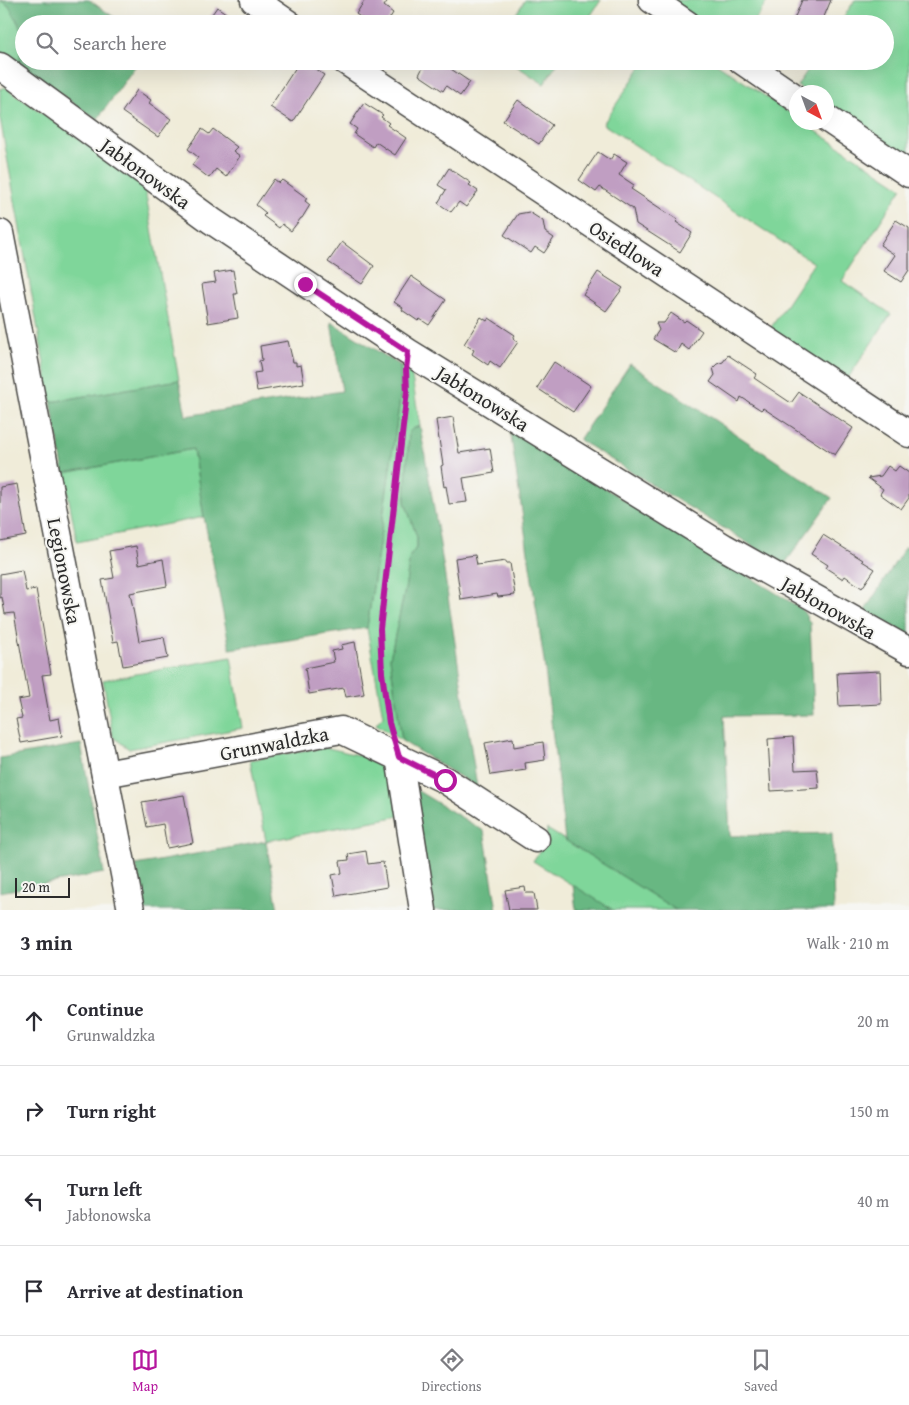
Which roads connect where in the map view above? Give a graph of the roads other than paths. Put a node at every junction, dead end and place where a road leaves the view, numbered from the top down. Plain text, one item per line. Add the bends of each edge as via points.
1 (254, 0) edge
2 (652, 0) edge
3 (276, 15) edge
4 (674, 15) edge
5 (0, 66) edge
6 (359, 70) edge
7 (755, 70) edge
8 (789, 93) edge
9 (834, 123) edge
10 (909, 174) edge
11 (0, 233) edge
12 (909, 434) edge
13 (909, 652) edge
14 (399, 757) junction
15 (105, 774) junction
16 (536, 840) dead end
17 (131, 910) edge
18 (423, 910) edge

1 - 3 street
2 - 4 street
5 - 13 street, Jabłonowska via 212,221 408,352 724,547
6 - 12 street, Osiedlowa
7 - 8 street
9 - 10 street
11 - 15 street, Legionowska
14 - 15 street, Grunwaldzka via 341,730
14 - 16 street, Grunwaldzka via 445,780
14 - 18 street
15 - 17 street, Legionowska

